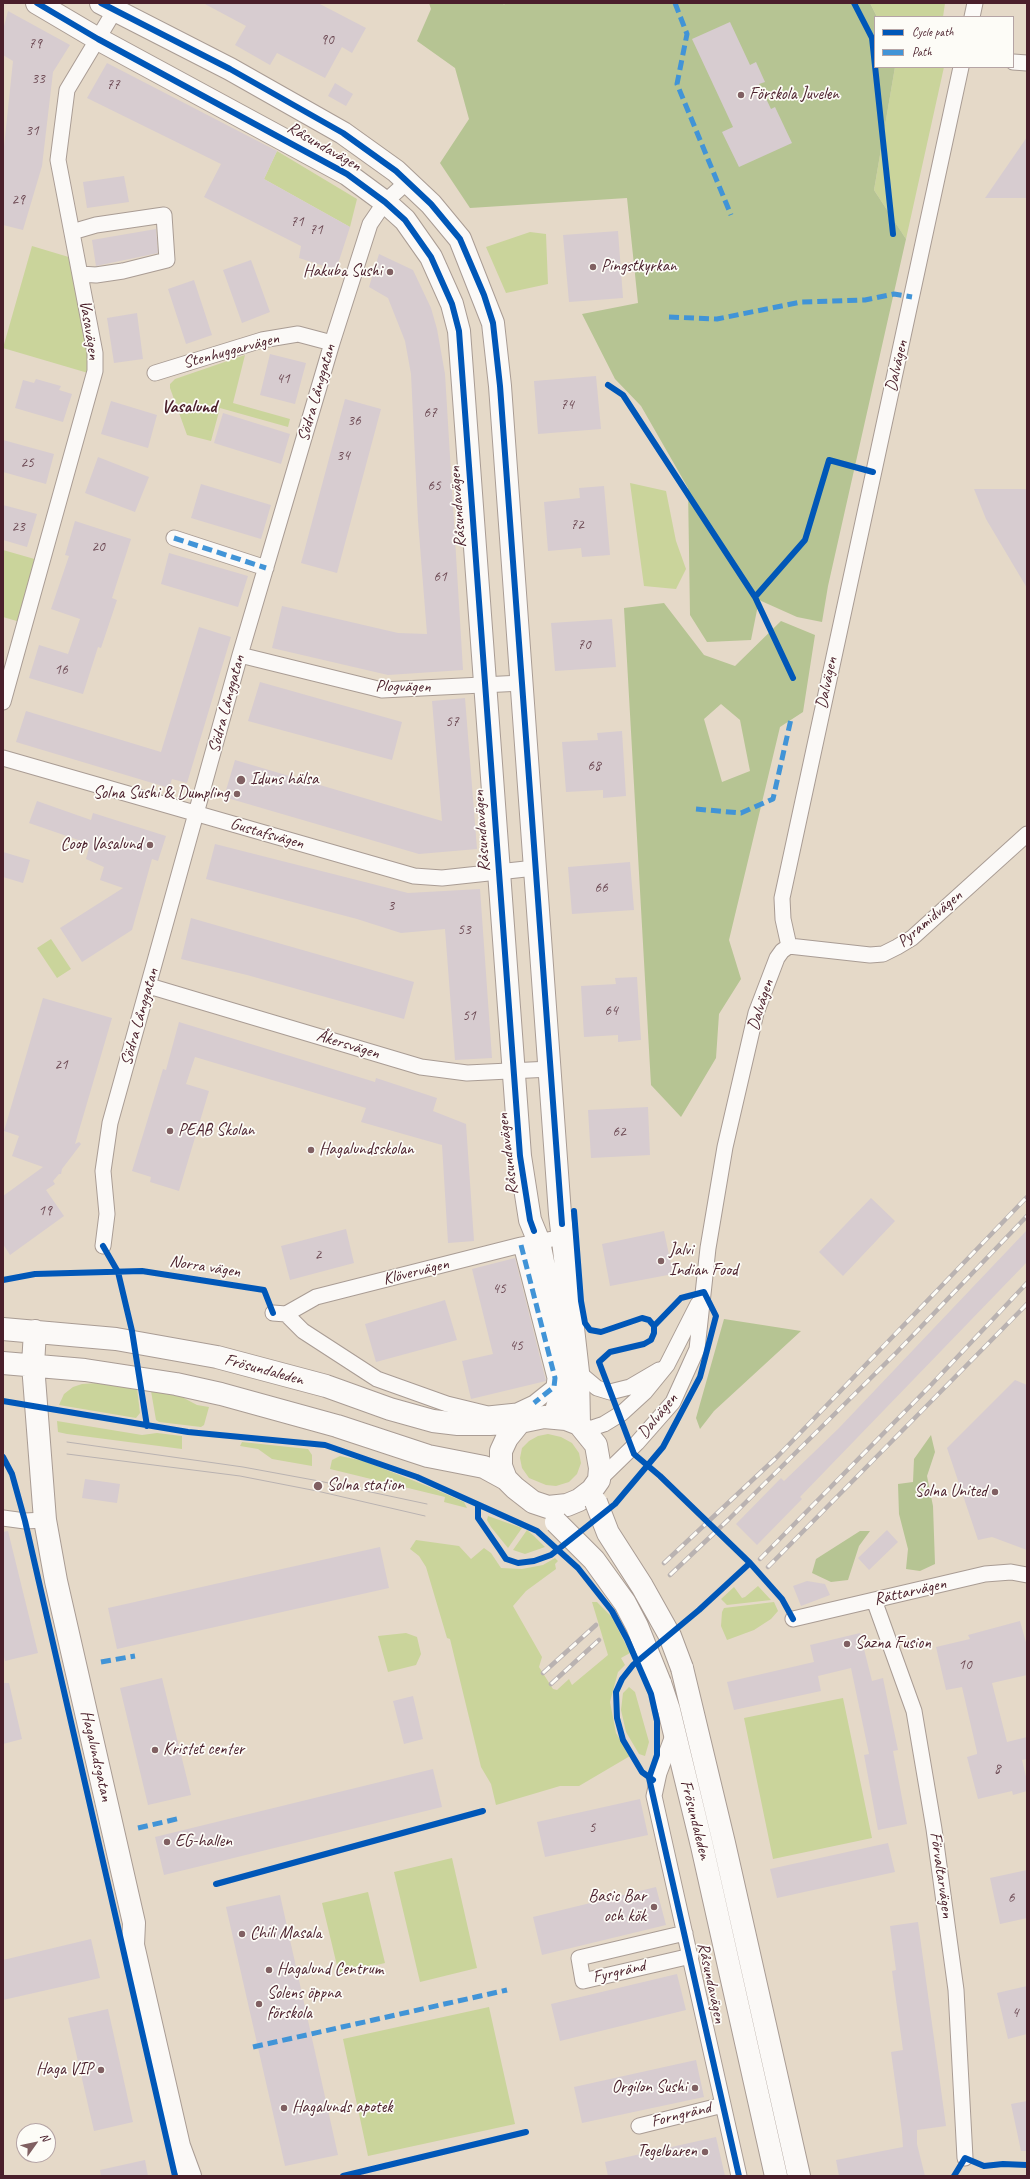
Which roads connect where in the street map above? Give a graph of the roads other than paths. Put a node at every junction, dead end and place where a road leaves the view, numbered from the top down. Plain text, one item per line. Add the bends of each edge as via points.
1 (37, 3) edge
2 (975, 3) edge
3 (110, 5) edge
4 (972, 16) edge
5 (98, 39) junction
6 (1014, 62) edge
7 (1027, 63) edge
8 (961, 68) edge
9 (408, 181) junction
10 (385, 202) junction
11 (72, 232) junction
12 (80, 274) junction
13 (332, 343) junction
14 (155, 373) dead end
15 (174, 538) dead end
16 (266, 568) junction
17 (240, 656) junction
18 (522, 683) junction
19 (485, 685) junction
20 (3, 702) edge
21 (3, 758) edge
22 (197, 814) junction
23 (1027, 834) edge
24 (536, 868) junction
25 (500, 871) junction
26 (789, 946) junction
27 (149, 986) junction
28 (551, 1069) junction
29 (514, 1071) junction
30 (563, 1238) junction
31 (530, 1243) junction
32 (103, 1246) dead end
33 (704, 1292) junction
34 (3, 1329) edge
35 (35, 1331) junction
36 (3, 1363) edge
37 (33, 1365) junction
38 (667, 1365) junction
39 (578, 1372) junction
40 (554, 1417) junction
41 (520, 1422) junction
42 (583, 1427) junction
43 (506, 1479) junction
44 (596, 1490) junction
45 (534, 1502) junction
46 (3, 1518) edge
47 (45, 1520) junction
48 (1027, 1575) edge
49 (874, 1600) junction
50 (793, 1619) dead end
51 (674, 1733) junction
52 (685, 1933) junction
53 (691, 1956) junction
54 (723, 2105) junction
55 (639, 2126) dead end
56 (965, 2158) dead end
57 (190, 2176) edge
58 (739, 2176) edge
59 (776, 2176) edge
60 (799, 2176) edge

1 - 5 street, Råsundavägen
2 - 4 street
3 - 5 street, Vasavägen
3 - 9 street, Råsundavägen via 343,133
5 - 10 street, Råsundavägen via 347,174
5 - 11 street, Vasavägen via 67,90 58,160
6 - 7 street
8 - 26 street, Dalvägen via 782,898 783,919
9 - 10 street, Södra Långgatan
9 - 18 street, Råsundavägen via 460,239 493,323
10 - 13 street, Södra Långgatan via 370,224
10 - 19 street, Råsundavägen via 405,220 430,257 452,304 459,331
11 - 12 street, Vasavägen
11 - 12 street via 96,225 164,215 167,260 122,271 96,275
12 - 20 street, Vasavägen via 95,352 95,371
13 - 14 street, Stenhuggarvägen via 298,334 262,340
13 - 16 street, Södra Långgatan
15 - 16 street
16 - 17 street, Södra Långgatan
17 - 19 street, Plogvägen via 382,690
17 - 22 street, Södra Långgatan
18 - 19 street, Plogvägen
18 - 24 street, Råsundavägen
19 - 25 street, Råsundavägen
21 - 22 street, Gustafsvägen
22 - 25 street, Gustafsvägen via 414,876 442,878
22 - 27 street, Södra Långgatan
23 - 26 street, Pyramidvägen via 912,938 884,954 870,955
24 - 25 street, Gustafsvägen
24 - 28 street, Råsundavägen
25 - 29 street, Råsundavägen
26 - 33 street, Dalvägen via 777,958 756,1013 726,1147 708,1248
27 - 29 street, Åkersvägen via 421,1067 467,1073
27 - 32 street, Södra Långgatan via 110,1123 103,1171 107,1214
28 - 29 street, Åkersvägen
28 - 30 street, Råsundavägen
29 - 31 street, Råsundavägen via 520,1156 530,1220
30 - 31 street, Klövervägen
30 - 39 street, Råsundavägen
31 - 31 street, Klövervägen via 555,1378 554,1387 534,1403 516,1411 488,1414 447,1404 377,1379 302,1331 279,1313 316,1297
31 - 40 street, Råsundavägen via 563,1361 560,1398
33 - 38 street, Dalvägen
33 - 44 street, Dalvägen via 697,1350 673,1402
34 - 35 street, Frösundaleden
35 - 37 street, Hagalundsgatan
35 - 41 street, Frösundaleden via 116,1339 217,1357 326,1386 433,1421 458,1424
36 - 37 street, Frösundaleden
37 - 43 street, Frösundaleden via 121,1375 221,1394 337,1426 428,1456 484,1467
37 - 47 street, Hagalundsgatan
38 - 39 street via 630,1387 610,1392 597,1388
38 - 42 street, Dalvägen via 645,1392 622,1413 604,1424
39 - 42 street, Råsundavägen
40 - 41 street
40 - 42 street via 566,1418
41 - 43 street via 507,1438 501,1451 501,1466
42 - 44 street via 596,1445 600,1468
43 - 45 street
44 - 45 street via 561,1507 548,1507
44 - 60 street, Frösundaleden, bridge via 608,1533 670,1636 682,1668
45 - 51 street, Frösundaleden, bridge via 594,1560 625,1603 638,1626 660,1683
46 - 47 street
47 - 57 street, Hagalundsgatan via 56,1581 134,1923 133,1945 179,2146
48 - 49 street, Rättarvägen via 1011,1572 985,1574
49 - 50 street, Rättarvägen
49 - 56 street, Förvaltarvägen via 914,1711 934,1829 956,1990
51 - 52 street, Råsundavägen via 659,1773 654,1796
51 - 59 street, Frösundaleden via 704,1854
52 - 53 street, Råsundavägen
52 - 53 street, Fyrgränd via 579,1958 583,1980
53 - 54 street, Råsundavägen
54 - 55 street, Forngränd
54 - 58 street, Råsundavägen

